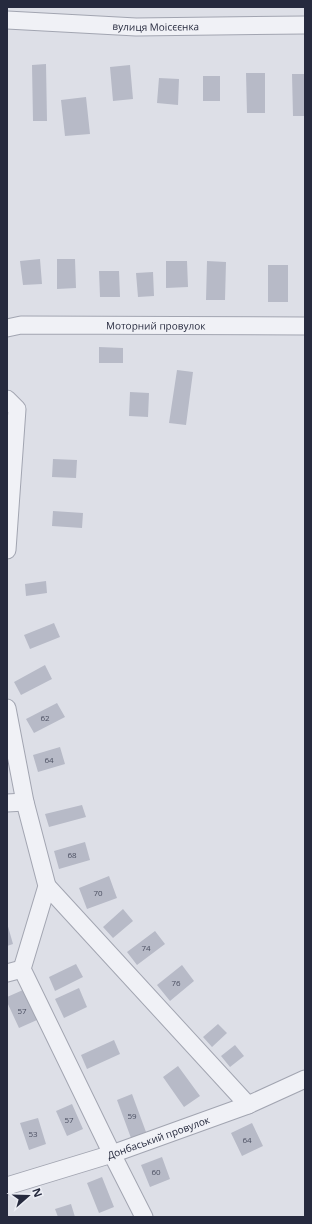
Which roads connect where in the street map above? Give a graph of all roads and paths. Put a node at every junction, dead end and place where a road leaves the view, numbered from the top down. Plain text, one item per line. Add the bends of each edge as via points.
1 (7, 20) edge
2 (305, 25) edge
3 (305, 326) edge
4 (7, 328) edge
5 (10, 407) edge
6 (7, 542) edge
7 (7, 550) edge
8 (7, 708) edge
9 (25, 802) junction
10 (7, 803) edge
11 (47, 886) junction
12 (14, 971) edge
13 (305, 1079) edge
14 (248, 1105) junction
15 (112, 1154) junction
16 (7, 1186) edge
17 (144, 1217) edge

1 - 2 street, вулиця Моісєєнка via 136,27
3 - 4 street, Моторний провулок via 21,325
5 - 6 street
6 - 7 street
8 - 9 street
9 - 10 street
9 - 11 street
11 - 12 street
11 - 14 street
12 - 15 street
13 - 14 street, Донбаський провулок
14 - 15 street, Донбаський провулок
15 - 16 street, Донбаський провулок
15 - 17 street

